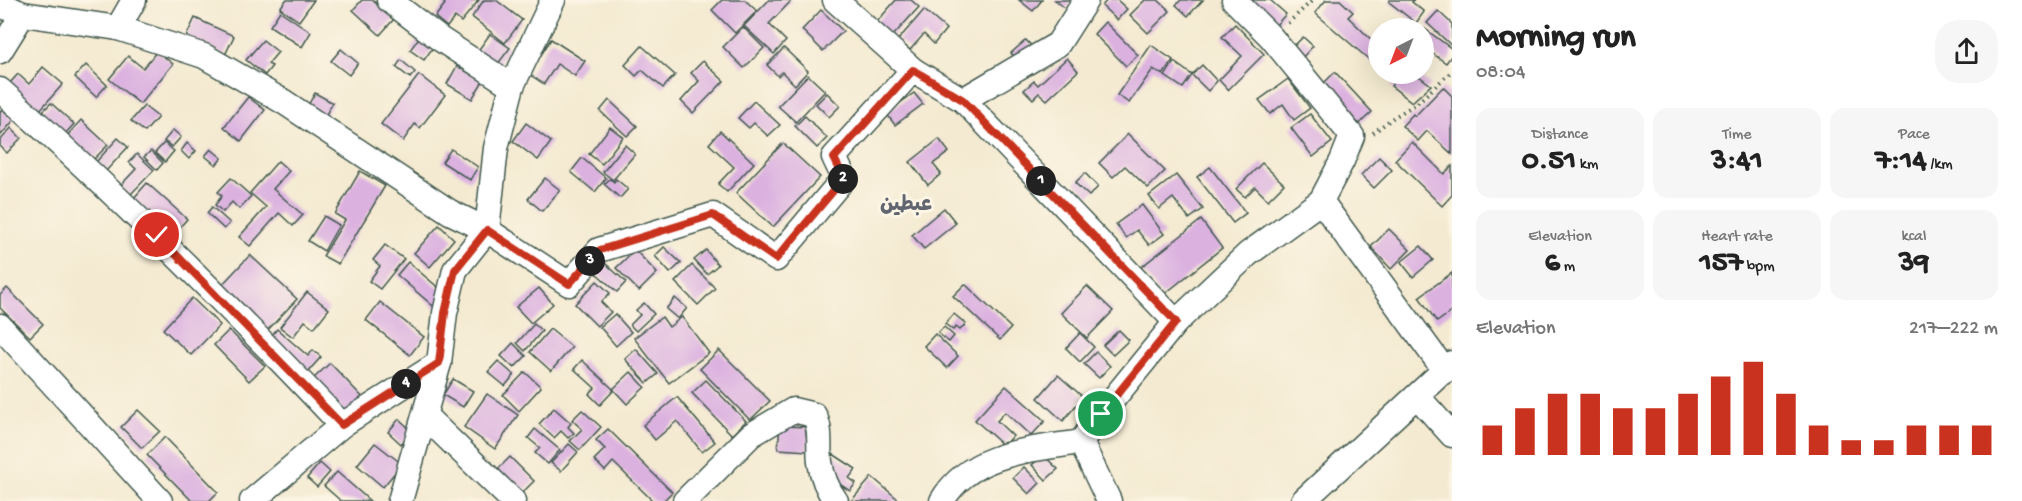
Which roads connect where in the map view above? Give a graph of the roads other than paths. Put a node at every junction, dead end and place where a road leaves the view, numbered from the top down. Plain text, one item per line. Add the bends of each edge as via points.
1 (134, 0) edge
2 (389, 0) edge
3 (553, 0) edge
4 (835, 0) edge
5 (1086, 0) edge
6 (1234, 0) edge
7 (0, 5) edge
8 (23, 14) junction
9 (117, 28) junction
10 (0, 51) edge
11 (913, 70) junction
12 (512, 86) junction
13 (0, 90) edge
14 (963, 100) junction
15 (1321, 201) junction
16 (487, 230) junction
17 (1176, 322) junction
18 (0, 326) edge
19 (439, 363) junction
20 (1449, 367) edge
21 (1417, 396) junction
22 (425, 416) junction
23 (342, 425) junction
24 (1452, 435) edge
25 (1081, 442) junction
26 (160, 501) edge
27 (252, 501) edge
28 (400, 501) edge
29 (513, 501) edge
30 (685, 501) edge
31 (836, 501) edge
32 (942, 501) edge
33 (1109, 501) edge
34 (1303, 501) edge

1 - 9 street
2 - 12 street
3 - 12 street
4 - 11 street
5 - 14 street via 1058,44
6 - 15 street via 1271,37 1352,136
7 - 8 street
8 - 9 street
8 - 10 street
9 - 16 street via 204,56 284,102 450,212
11 - 14 street
11 - 16 street via 834,158 844,178 776,259 713,215 600,250 569,284
12 - 16 street via 496,148
13 - 23 street via 157,235
14 - 17 street
15 - 17 street via 1248,254
15 - 20 street
16 - 19 street via 455,270
17 - 25 street
18 - 26 street
19 - 22 street
19 - 23 street
20 - 21 street
21 - 24 street
21 - 34 street
22 - 28 street
22 - 29 street
23 - 27 street
25 - 32 street via 1003,455 966,471
25 - 33 street
30 - 31 street via 751,435 793,410 814,414 819,422 820,462 826,488

